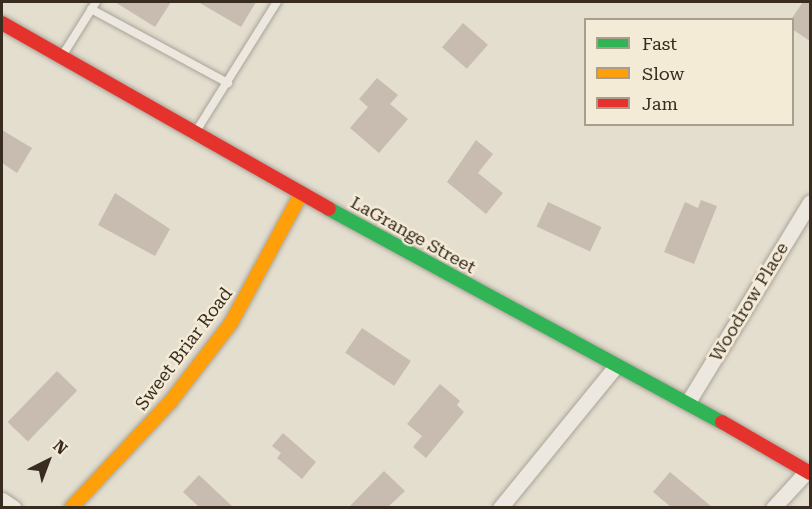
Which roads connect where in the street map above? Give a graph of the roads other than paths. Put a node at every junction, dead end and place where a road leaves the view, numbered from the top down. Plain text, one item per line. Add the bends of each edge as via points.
1 (277, 2) edge
2 (94, 5) edge
3 (2, 23) edge
4 (61, 57) junction
5 (228, 83) junction
6 (195, 134) junction
7 (301, 194) junction
8 (810, 201) edge
9 (616, 366) junction
10 (688, 402) junction
11 (809, 472) edge
12 (2, 500) edge
13 (14, 507) edge
14 (71, 507) edge
15 (500, 507) edge
16 (773, 507) edge

1 - 5 lane
2 - 4 lane
2 - 5 lane
3 - 4 street, LaGrange Street
4 - 6 street, LaGrange Street
5 - 6 lane
6 - 7 street, LaGrange Street
7 - 9 street, LaGrange Street
7 - 14 street, Sweet Briar Road via 231,323 171,401
8 - 10 street, Woodrow Place
9 - 10 street, LaGrange Street
9 - 15 street
10 - 11 street, LaGrange Street
11 - 16 street
12 - 13 street

